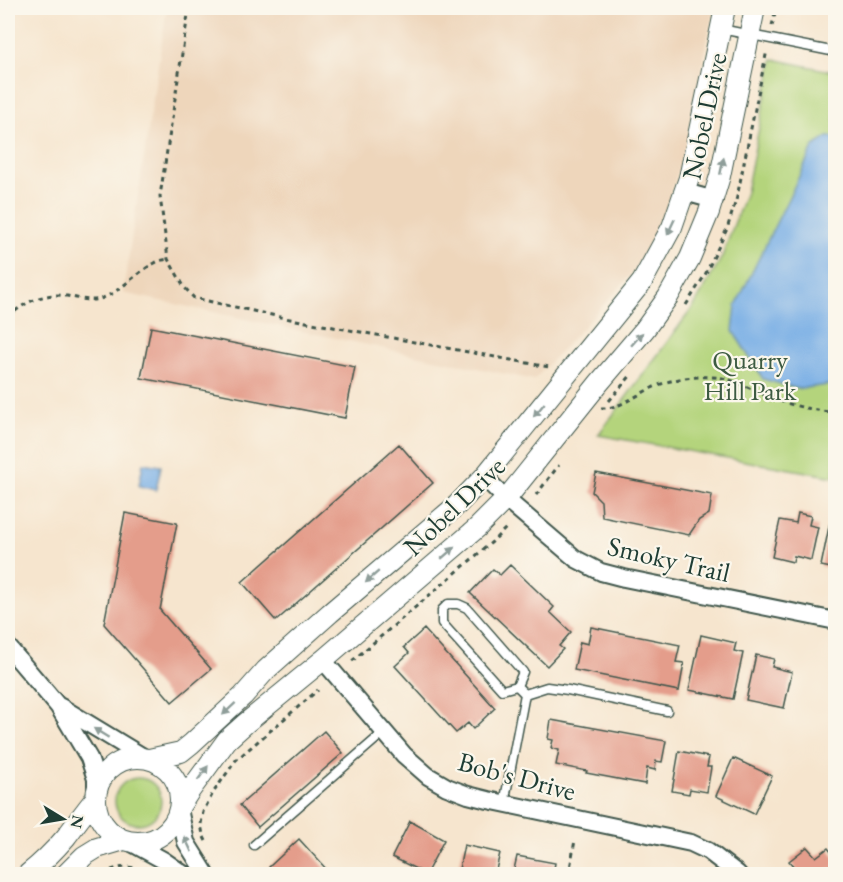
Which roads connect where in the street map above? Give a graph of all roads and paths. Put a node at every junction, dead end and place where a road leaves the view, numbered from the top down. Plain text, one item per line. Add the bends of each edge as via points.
1 (189, 8) edge
2 (725, 8) edge
3 (755, 8) edge
4 (721, 29) junction
5 (749, 34) junction
6 (836, 52) edge
7 (685, 192) junction
8 (714, 200) junction
9 (168, 259) junction
10 (8, 317) edge
11 (549, 367) dead end
12 (601, 408) dead end
13 (836, 413) edge
14 (484, 477) junction
15 (506, 499) junction
16 (506, 528) dead end
17 (836, 621) edge
18 (8, 647) edge
19 (323, 660) junction
20 (352, 661) dead end
21 (517, 686) junction
22 (318, 690) dead end
23 (525, 694) junction
24 (58, 706) junction
25 (667, 711) dead end
26 (384, 732) junction
27 (147, 759) junction
28 (96, 795) junction
29 (504, 804) junction
30 (179, 808) junction
31 (574, 840) dead end
32 (127, 841) junction
33 (254, 845) dead end
34 (209, 846) dead end
35 (28, 874) edge
36 (66, 874) edge
37 (103, 874) edge
38 (149, 874) edge
39 (183, 874) edge
40 (207, 874) edge
41 (569, 874) edge
42 (738, 874) edge

1 - 9 path via 160,196
2 - 4 street, Nobel Drive
3 - 5 street, Nobel Drive
4 - 5 lane
4 - 7 street, Nobel Drive
5 - 6 lane
8 -> 5 street, Nobel Drive
7 - 8 street, Nobel Drive
7 -> 14 street, Nobel Drive via 672,227 642,282
15 -> 8 street, Nobel Drive via 668,297 690,258
9 - 10 path via 156,262 98,300 42,297 21,305
9 - 11 path via 194,298
12 - 13 path via 624,403 679,379 711,377 744,385 782,402
14 - 15 street, Smoky Trail
14 -> 27 street, Nobel Drive via 457,505 266,670 191,744 181,752
15 - 17 street, Smoky Trail via 576,560 601,572
19 -> 15 street, Nobel Drive
16 - 20 path
18 - 24 street
19 - 26 street, Bob's Drive
30 -> 19 street, Nobel Drive via 227,740
21 - 21 lane via 523,672 467,608 448,604 442,610 442,623 502,690
21 - 23 lane
22 - 34 path via 236,760 218,785 201,824
23 - 25 lane via 546,687
23 - 29 lane
27 -> 24 street
24 - 28 street via 89,759 96,779
26 - 29 street, Bob's Drive via 428,776 468,795
26 - 33 lane
27 - 28 street, Nobel Drive via 116,764 99,782
27 - 30 street via 168,771 176,783
28 - 32 street via 100,819 112,834
28 - 35 street, Nobel Drive via 66,837
29 - 42 street, Bob's Drive via 691,843
30 - 32 street, Nobel Drive via 166,831 155,838
40 -> 30 street via 186,842
31 - 41 path
32 - 36 street, Nobel Drive via 97,848
32 - 39 street
37 - 38 path via 125,867

